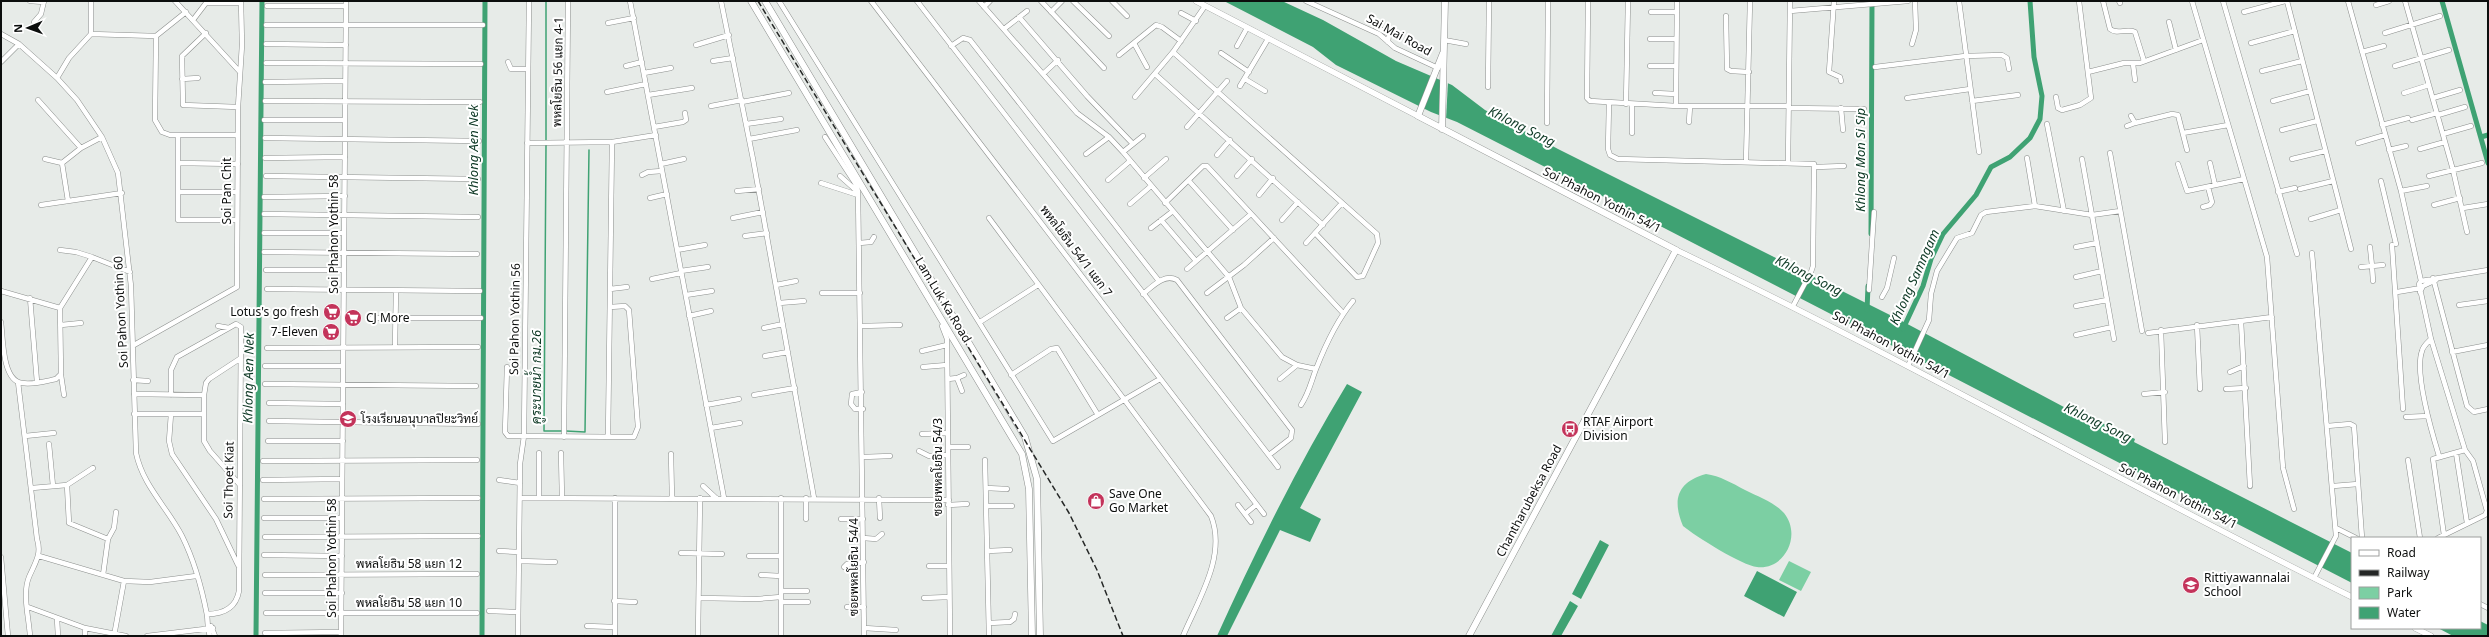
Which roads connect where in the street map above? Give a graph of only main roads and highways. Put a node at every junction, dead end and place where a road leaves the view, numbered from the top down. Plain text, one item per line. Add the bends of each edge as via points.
1 (751, 1) edge
2 (765, 1) edge
3 (1445, 1) edge
4 (1443, 53) junction
5 (1420, 113) joint
6 (1442, 129) junction
7 (905, 238) junction
8 (896, 245) junction
9 (1676, 250) joint
10 (1032, 636) edge
11 (1040, 636) edge
12 (1469, 636) edge

1 - 8 main road, Lam Luk Ka Road
2 - 7 main road, Lam Luk Ka Road
3 - 4 main road, Sai Mai Road
4 - 5 main road, Sai Mai Road
4 - 6 main road, Sai Mai Road via 1445,75
5 - 6 main road, Soi Phahon Yothin 54/1
6 - 9 main road, Soi Phahon Yothin 54/1
7 - 8 main road
7 - 11 main road, Lam Luk Ka Road via 1022,430 1031,451 1038,489
8 - 10 main road, Lam Luk Ka Road via 1022,454 1029,489
9 - 12 main road, Chantharubeksa Road

